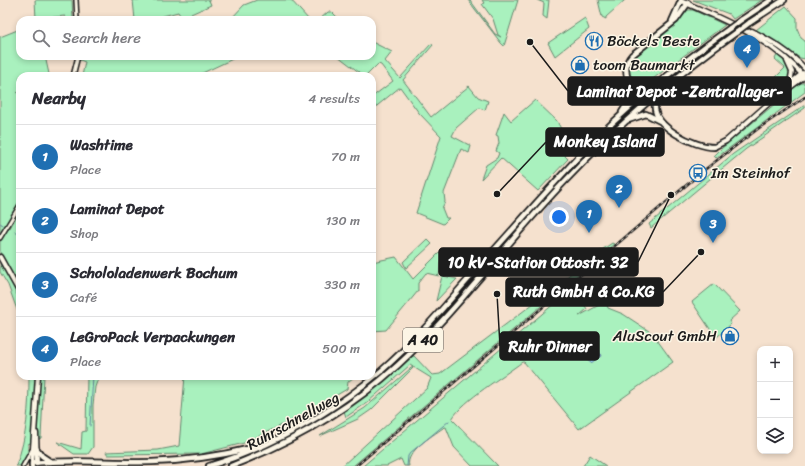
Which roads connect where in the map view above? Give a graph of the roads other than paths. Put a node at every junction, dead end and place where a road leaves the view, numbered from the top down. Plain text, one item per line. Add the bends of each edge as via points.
1 (76, 0) edge
2 (771, 0) edge
3 (784, 0) edge
4 (682, 1) edge
5 (688, 3) junction
6 (77, 16) edge
7 (669, 26) junction
8 (748, 32) junction
9 (786, 59) junction
10 (77, 60) edge
11 (74, 72) edge
12 (804, 74) edge
13 (627, 76) junction
14 (662, 79) junction
15 (790, 83) junction
16 (666, 85) junction
17 (769, 103) junction
18 (616, 120) junction
19 (624, 122) junction
20 (663, 123) junction
21 (714, 147) joint
22 (16, 212) edge
23 (0, 238) edge
24 (0, 257) edge
25 (16, 286) edge
26 (376, 374) edge
27 (38, 380) edge
28 (368, 380) edge
29 (265, 444) junction
30 (34, 449) junction
31 (51, 462) junction
32 (34, 464) edge
33 (23, 466) edge
34 (209, 466) edge
35 (231, 466) edge

1 - 6 street
2 - 14 highway, Ruhrschnellweg / A 40, bridge
3 - 16 highway, Ruhrschnellweg / A 40, bridge via 736,32
4 - 5 main road
4 - 7 highway
5 - 7 highway via 680,16
5 - 8 main road
7 - 13 highway via 629,58 625,67
8 - 9 main road
8 - 12 main road via 752,31 780,48
9 - 12 main road
9 - 15 main road via 792,72
10 - 11 street
12 - 15 main road
12 - 17 main road
13 - 14 highway via 633,83 642,86
13 - 18 highway via 630,94
14 - 18 highway, Ruhrschnellweg / A 40
15 - 17 main road
16 - 19 highway, Ruhrschnellweg / A 40
16 - 20 highway via 654,105
17 - 21 main road via 726,141
18 - 26 highway, Ruhrschnellweg / A 40 via 553,184 421,333
19 - 20 highway via 646,114
19 - 35 highway, Ruhrschnellweg / A 40 via 565,181 441,322 398,366 360,396 307,430 268,451
20 - 21 highway via 685,140 701,146
22 - 23 street
24 - 25 main road
27 - 30 main road
28 - 29 highway, Ruhrschnellweg / A 40 via 327,411
29 - 31 highway via 215,456 173,461
29 - 34 highway, Ruhrschnellweg / A 40
30 - 31 highway
30 - 32 main road
30 - 33 street
31 - 32 highway
32 - 33 street

